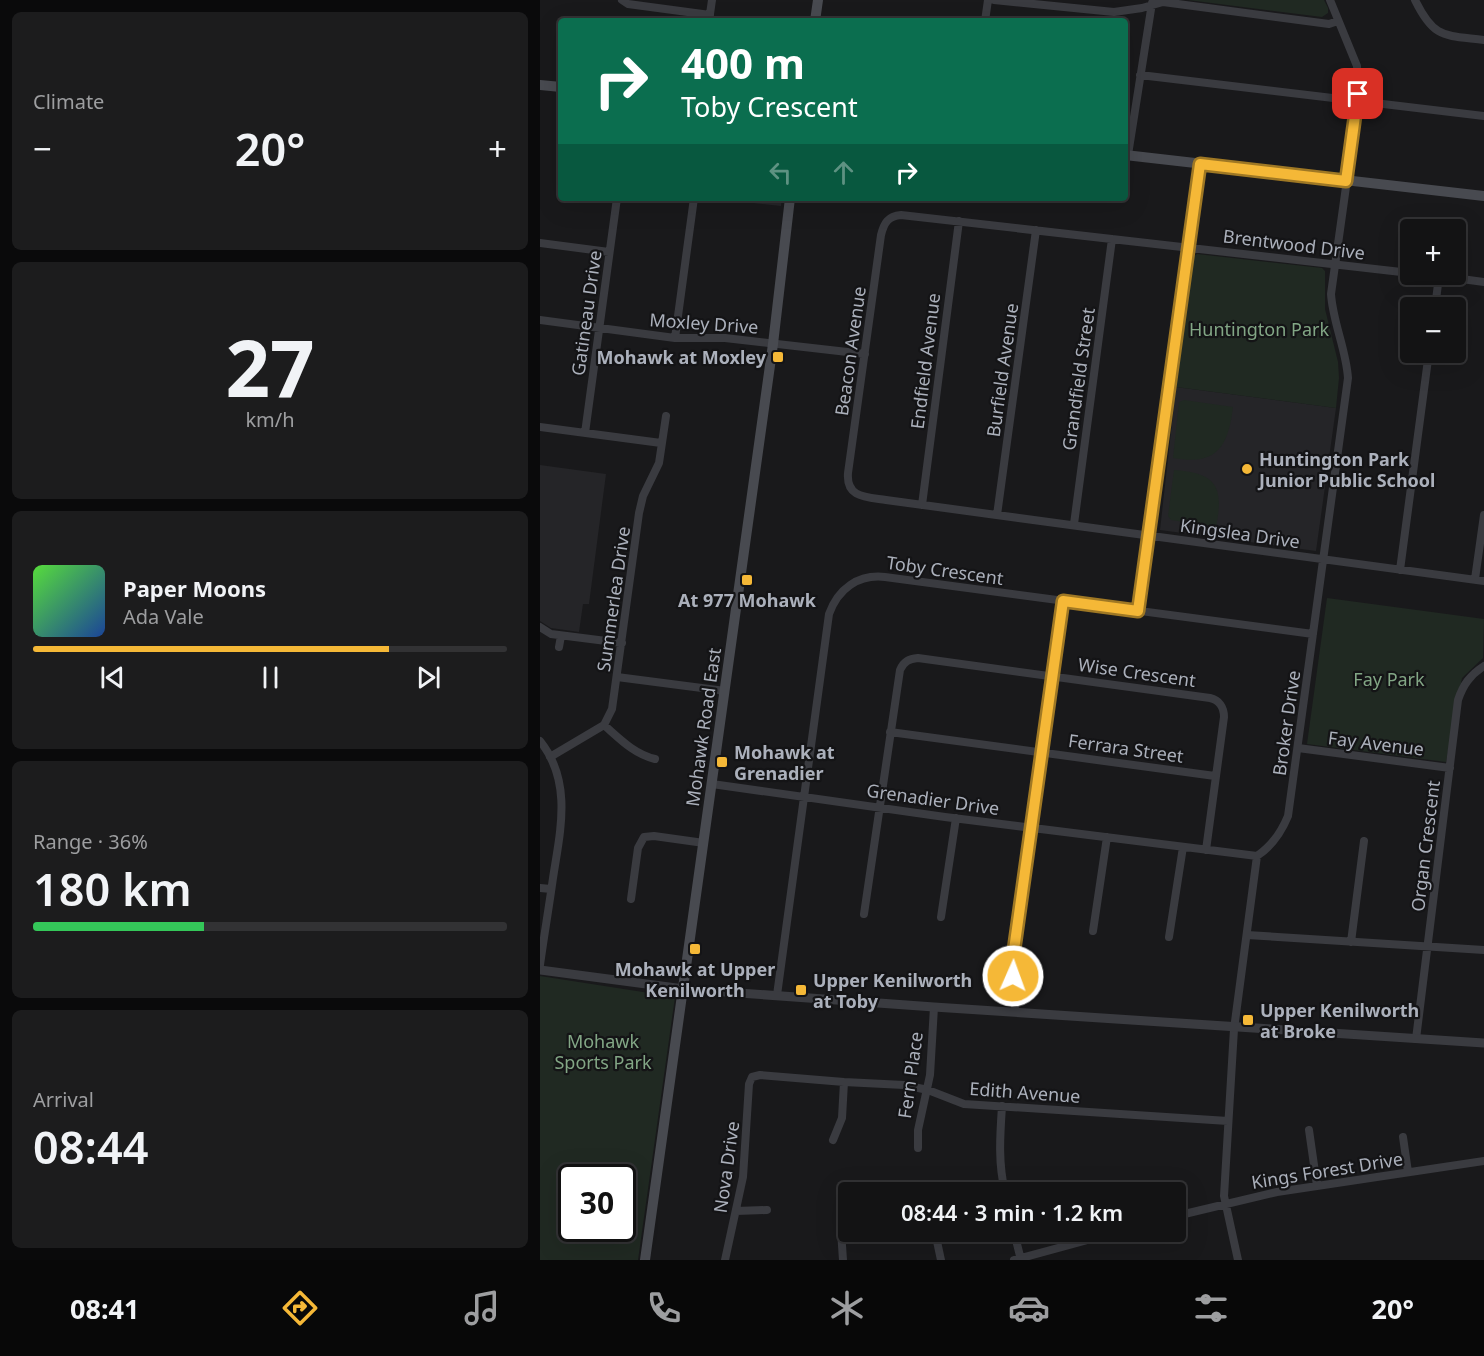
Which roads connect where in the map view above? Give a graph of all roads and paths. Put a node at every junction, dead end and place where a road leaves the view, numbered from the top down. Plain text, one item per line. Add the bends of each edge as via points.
1 (622, 0) edge
2 (712, 0) edge
3 (818, 0) edge
4 (988, 0) edge
5 (994, 0) edge
6 (1330, 0) edge
7 (1415, 0) edge
8 (1152, 2) edge
9 (709, 18) edge
10 (815, 18) edge
11 (985, 18) edge
12 (1338, 21) junction
13 (1484, 40) edge
14 (1140, 75) junction
15 (540, 85) edge
16 (558, 87) edge
17 (1358, 101) junction
18 (1484, 116) edge
19 (1128, 144) edge
20 (1128, 155) edge
21 (1200, 164) junction
22 (1346, 181) junction
23 (1484, 196) edge
24 (616, 201) edge
25 (694, 201) edge
26 (790, 201) edge
27 (889, 219) joint
28 (959, 221) junction
29 (1036, 230) junction
30 (1112, 239) junction
31 (540, 243) edge
32 (1187, 247) junction
33 (609, 252) junction
34 (1335, 264) junction
35 (1400, 272) edge
36 (1466, 280) edge
37 (1484, 282) edge
38 (540, 320) edge
39 (599, 328) junction
40 (675, 338) junction
41 (773, 344) junction
42 (865, 354) junction
43 (1428, 363) edge
44 (666, 416) dead end
45 (540, 427) edge
46 (585, 433) junction
47 (661, 443) junction
48 (851, 489) joint
49 (922, 505) junction
50 (997, 515) junction
51 (1484, 515) edge
52 (1074, 524) junction
53 (1148, 535) junction
54 (1324, 559) junction
55 (1400, 570) junction
56 (1475, 579) junction
57 (1484, 581) edge
58 (1063, 601) junction
59 (1138, 611) junction
60 (540, 627) edge
61 (1313, 634) junction
62 (561, 636) junction
63 (622, 643) junction
64 (559, 647) dead end
65 (1484, 666) edge
66 (1053, 676) junction
67 (617, 677) junction
68 (725, 691) junction
69 (604, 726) junction
70 (890, 732) junction
71 (540, 741) edge
72 (1298, 748) junction
73 (1041, 753) junction
74 (550, 757) junction
75 (655, 759) dead end
76 (1450, 768) junction
77 (1215, 776) junction
78 (712, 784) junction
79 (804, 797) junction
80 (880, 807) junction
81 (956, 818) junction
82 (1031, 828) junction
83 (1107, 837) junction
84 (1364, 841) dead end
85 (704, 843) junction
86 (1183, 847) junction
87 (1206, 850) junction
88 (1257, 856) junction
89 (540, 888) edge
90 (552, 889) junction
91 (631, 899) dead end
92 (864, 914) dead end
93 (941, 918) dead end
94 (1093, 932) dead end
95 (1247, 935) junction
96 (1169, 937) dead end
97 (1351, 942) junction
98 (1428, 946) junction
99 (1484, 950) edge
100 (540, 965) edge
101 (540, 970) edge
102 (684, 989) junction
103 (777, 995) junction
104 (934, 1007) junction
105 (1015, 1012) junction
106 (1234, 1027) junction
107 (1416, 1039) junction
108 (1484, 1043) edge
109 (752, 1077) joint
110 (844, 1082) junction
111 (927, 1090) junction
112 (1002, 1106) junction
113 (1228, 1121) junction
114 (1309, 1130) dead end
115 (1403, 1137) dead end
116 (832, 1140) dead end
117 (918, 1148) dead end
118 (1484, 1161) edge
119 (1408, 1172) junction
120 (1003, 1182) edge
121 (1317, 1186) junction
122 (1224, 1204) junction
123 (767, 1210) dead end
124 (736, 1211) junction
125 (1186, 1214) edge
126 (842, 1242) edge
127 (937, 1242) edge
128 (1015, 1242) edge
129 (1077, 1242) edge
130 (645, 1260) edge
131 (725, 1260) edge
132 (843, 1260) edge
133 (941, 1260) edge
134 (1018, 1260) edge
135 (1238, 1260) edge

1 - 9 street
2 - 9 street
3 - 10 main road
4 - 11 street
5 - 8 street via 1114,12 1142,8
6 - 12 street, Broker Drive
7 - 13 street via 1425,20 1443,35
8 - 12 street via 1329,24
8 - 14 street
12 - 17 street, Broker Drive via 1357,66
14 - 17 street
14 - 19 street
15 - 16 main road
17 - 18 street
17 - 22 street, Broker Drive
20 - 21 main road
21 - 22 main road
21 - 32 street
22 - 23 main road
22 - 34 street, Broker Drive
24 - 33 street, Gatineau Drive
25 - 40 street
26 - 41 main road, Mohawk Road East
27 - 28 street, Brentwood Drive via 901,215
27 - 42 street, Beacon Avenue via 881,235
28 - 29 street, Brentwood Drive
28 - 49 street, Endfield Avenue
29 - 30 street, Brentwood Drive
29 - 50 street, Burfield Avenue
30 - 32 street, Brentwood Drive
30 - 52 street, Grandfield Street
31 - 33 street
32 - 34 street, Brentwood Drive
32 - 53 street
33 - 39 street, Gatineau Drive
34 - 35 street, Brentwood Drive
34 - 54 street, Broker Drive via 1332,303 1348,378
36 - 37 street
38 - 39 street, Moxley Drive
39 - 40 street, Moxley Drive
39 - 46 street, Gatineau Drive
40 - 41 street, Moxley Drive
41 - 42 street, Moxley Drive
41 - 68 main road, Mohawk Road East
42 - 48 street, Beacon Avenue via 848,472
43 - 55 street
44 - 47 street, Summerlea Drive
45 - 46 street
46 - 47 street
47 - 63 street, Summerlea Drive via 659,463 639,513
48 - 49 street, Kingslea Drive via 863,497
49 - 50 street, Kingslea Drive
50 - 52 street, Kingslea Drive
51 - 56 street
52 - 53 street, Kingslea Drive
53 - 54 street, Kingslea Drive
53 - 59 street
54 - 55 street, Kingslea Drive
54 - 61 street, Broker Drive
55 - 56 street, Kingslea Drive
56 - 57 street, Kingslea Drive
58 - 59 street, Toby Crescent
58 - 66 street
58 - 79 street, Toby Crescent via 877,576 862,578 846,588 829,614
59 - 61 street, Toby Crescent
60 - 62 street
61 - 72 street, Broker Drive
62 - 63 street
62 - 64 street
63 - 67 street, Summerlea Drive
65 - 76 street, Organ Crescent via 1471,675 1459,696
66 - 70 street, Wise Crescent via 909,660 900,670
66 - 73 street
66 - 77 street, Wise Crescent via 1218,701 1224,717
67 - 68 street
67 - 69 street, Summerlea Drive via 612,709
68 - 78 main road, Mohawk Road East
69 - 74 street
69 - 75 street via 634,751
70 - 73 street, Ferrara Street
70 - 80 street, Wise Crescent
71 - 74 street
72 - 76 street, Fay Avenue
72 - 88 street, Broker Drive via 1288,816 1282,831
73 - 77 street, Ferrara Street
73 - 82 street
74 - 90 street via 559,779 562,810
76 - 98 street, Organ Crescent
77 - 87 street, Wise Crescent
78 - 79 street, Grenadier Drive
78 - 85 main road, Mohawk Road East
79 - 80 street, Grenadier Drive
79 - 103 street, Toby Crescent
80 - 81 street, Grenadier Drive
80 - 92 street, Wise Crescent
81 - 82 street, Grenadier Drive
81 - 93 street
82 - 83 street, Grenadier Drive
82 - 105 street via 1013,957
83 - 86 street, Grenadier Drive
83 - 94 street
84 - 97 street
85 - 91 street via 644,837 638,848
85 - 102 main road, Mohawk Road East
86 - 87 street, Grenadier Drive
86 - 96 street
87 - 88 street, Grenadier Drive
88 - 95 street
89 - 90 street
90 - 100 street
95 - 97 street
95 - 106 street
97 - 98 street
98 - 99 street
98 - 107 street, Organ Crescent
101 - 102 street
102 - 103 street
102 - 130 main road, Mohawk Road East
103 - 104 street
104 - 105 street
104 - 111 street, Fern Place
105 - 106 street
106 - 107 street
106 - 113 street
107 - 108 street
109 - 110 street, Edith Avenue
109 - 124 street, Nova Drive via 743,1178
110 - 111 street, Edith Avenue via 904,1084
110 - 116 street via 842,1118
111 - 112 street, Edith Avenue via 964,1104
111 - 117 street, Fern Place
112 - 113 street, Edith Avenue
112 - 120 street via 999,1153
113 - 122 street
114 - 121 street
115 - 119 street
118 - 119 street, Kings Forest Drive
119 - 121 street, Kings Forest Drive
121 - 122 street, Kings Forest Drive
122 - 125 street, Kings Forest Drive
122 - 135 street
123 - 124 street
124 - 131 street, Nova Drive
126 - 132 street
127 - 133 street
128 - 134 street
129 - 134 street

